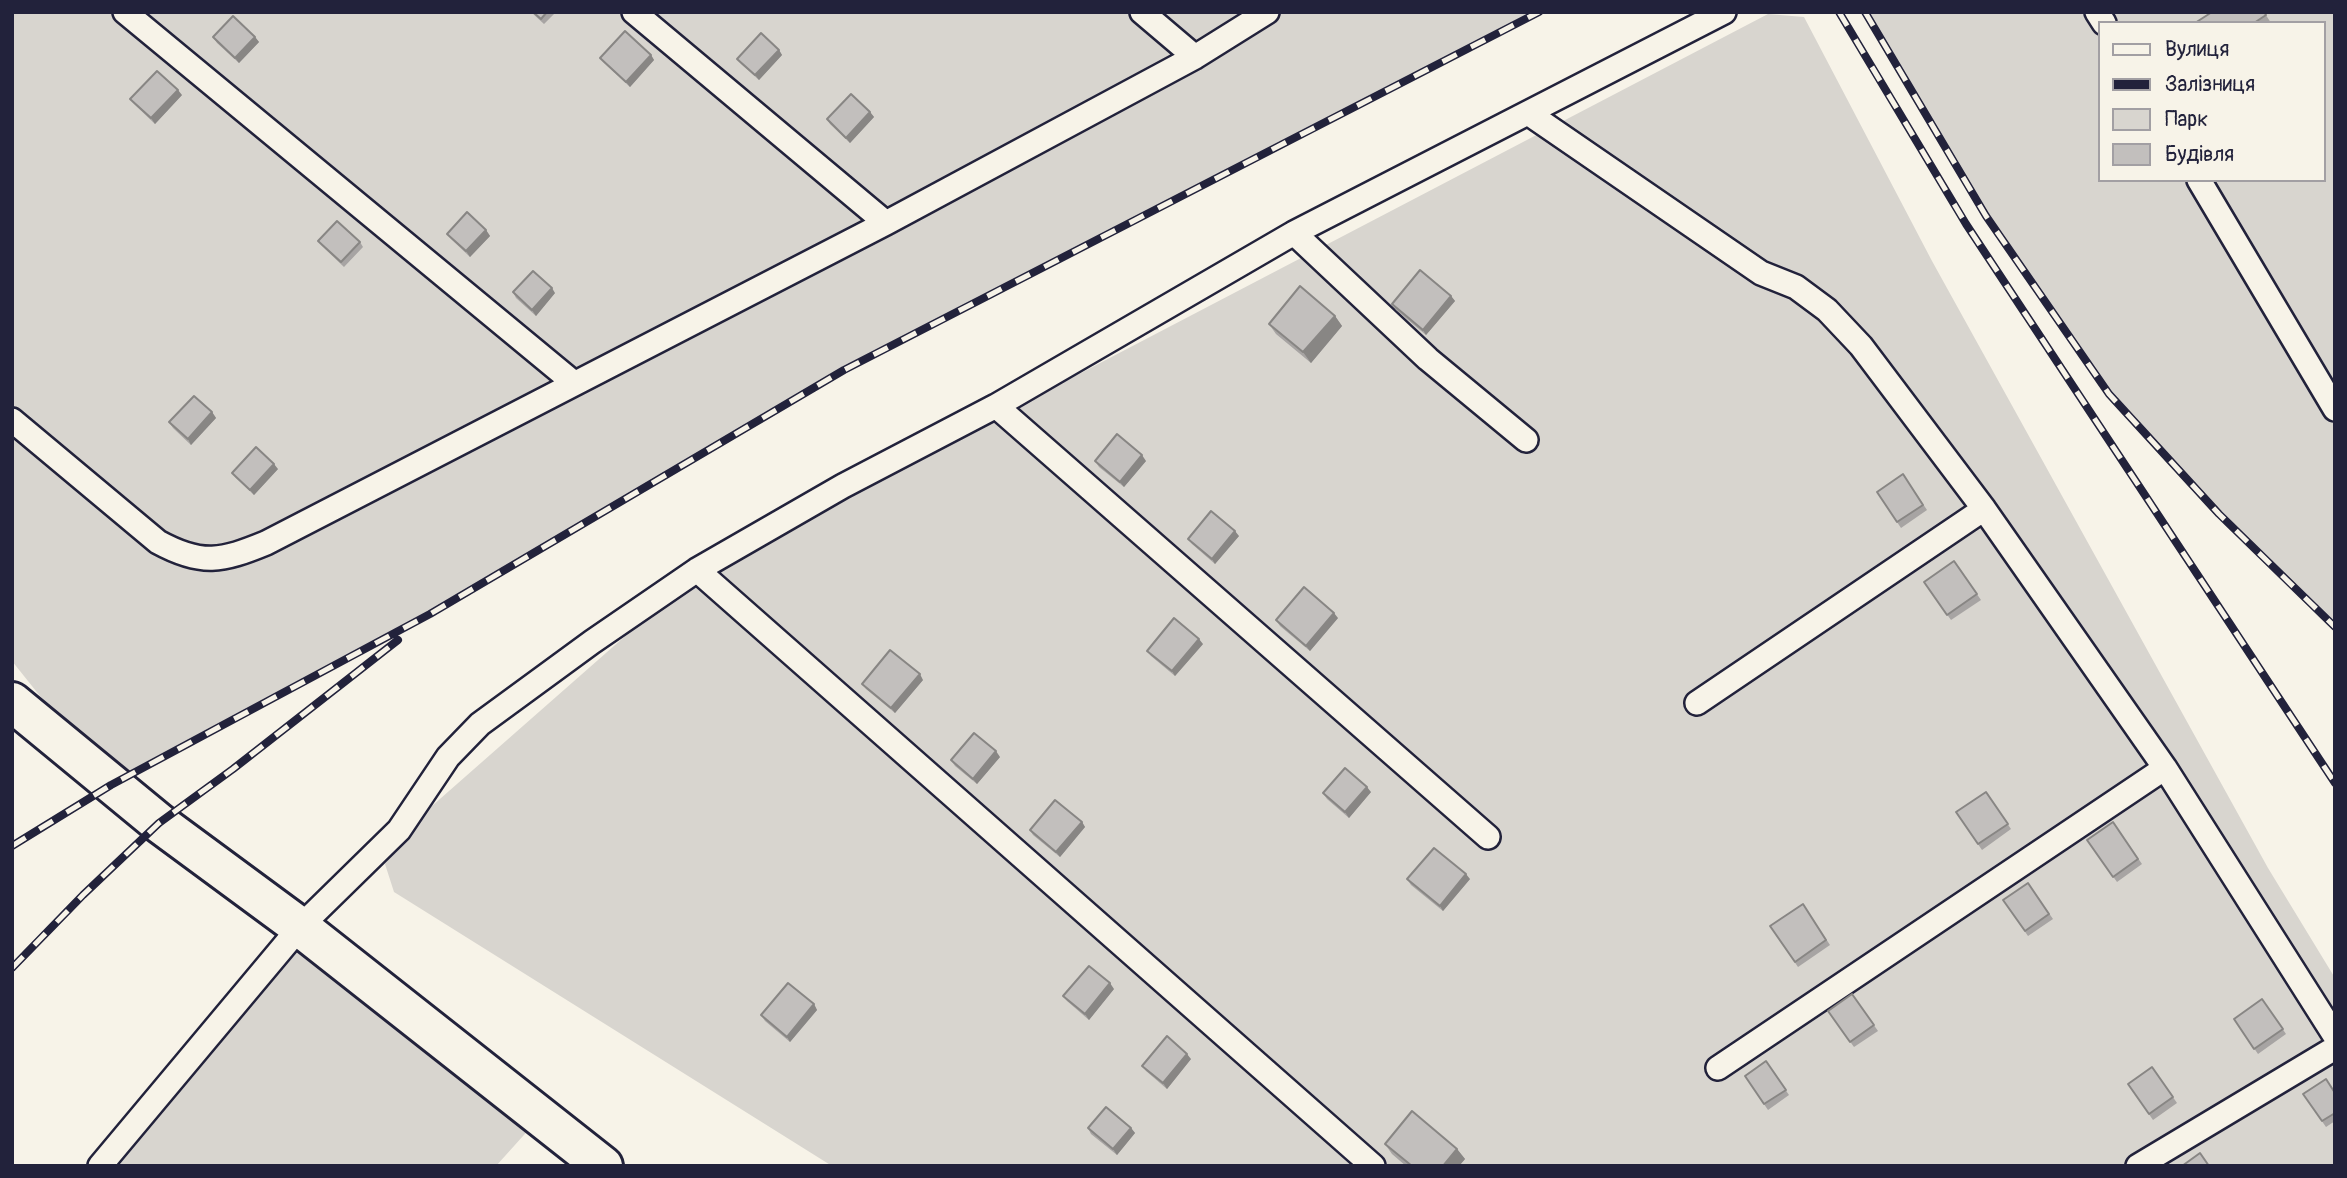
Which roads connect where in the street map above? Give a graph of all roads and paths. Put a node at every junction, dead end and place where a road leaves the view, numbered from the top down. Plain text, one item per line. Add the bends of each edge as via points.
1 (125, 12) edge
2 (634, 12) edge
3 (1142, 12) edge
4 (1267, 12) edge
5 (1724, 12) edge
6 (1195, 57) junction
7 (1528, 113) junction
8 (2200, 182) edge
9 (886, 223) junction
10 (1294, 233) junction
11 (574, 383) junction
12 (996, 406) junction
13 (2335, 409) edge
14 (12, 420) edge
15 (1526, 440) dead end
16 (1984, 509) junction
17 (697, 570) junction
18 (12, 702) edge
19 (1697, 703) dead end
20 (2165, 768) junction
21 (1489, 837) dead end
22 (300, 927) junction
23 (2335, 1036) edge
24 (2335, 1048) edge
25 (1718, 1068) dead end
26 (100, 1166) edge
27 (603, 1166) edge
28 (1373, 1166) edge
29 (2137, 1166) edge

1 - 11 lane
2 - 9 lane
3 - 6 lane
4 - 6 lane
5 - 7 lane
6 - 9 lane
7 - 10 lane
7 - 16 lane via 1760,273 1796,287 1827,310 1861,345
8 - 13 lane
9 - 11 lane
10 - 12 lane
10 - 15 lane via 1428,359
11 - 14 lane via 266,542 232,557 204,559 158,542
12 - 17 lane
12 - 21 lane
16 - 19 lane
16 - 20 lane
17 - 22 lane via 480,724 448,757 399,830
17 - 28 lane
18 - 22 main road via 159,823
20 - 23 lane
20 - 25 lane
22 - 26 lane
22 - 27 main road
24 - 29 lane

